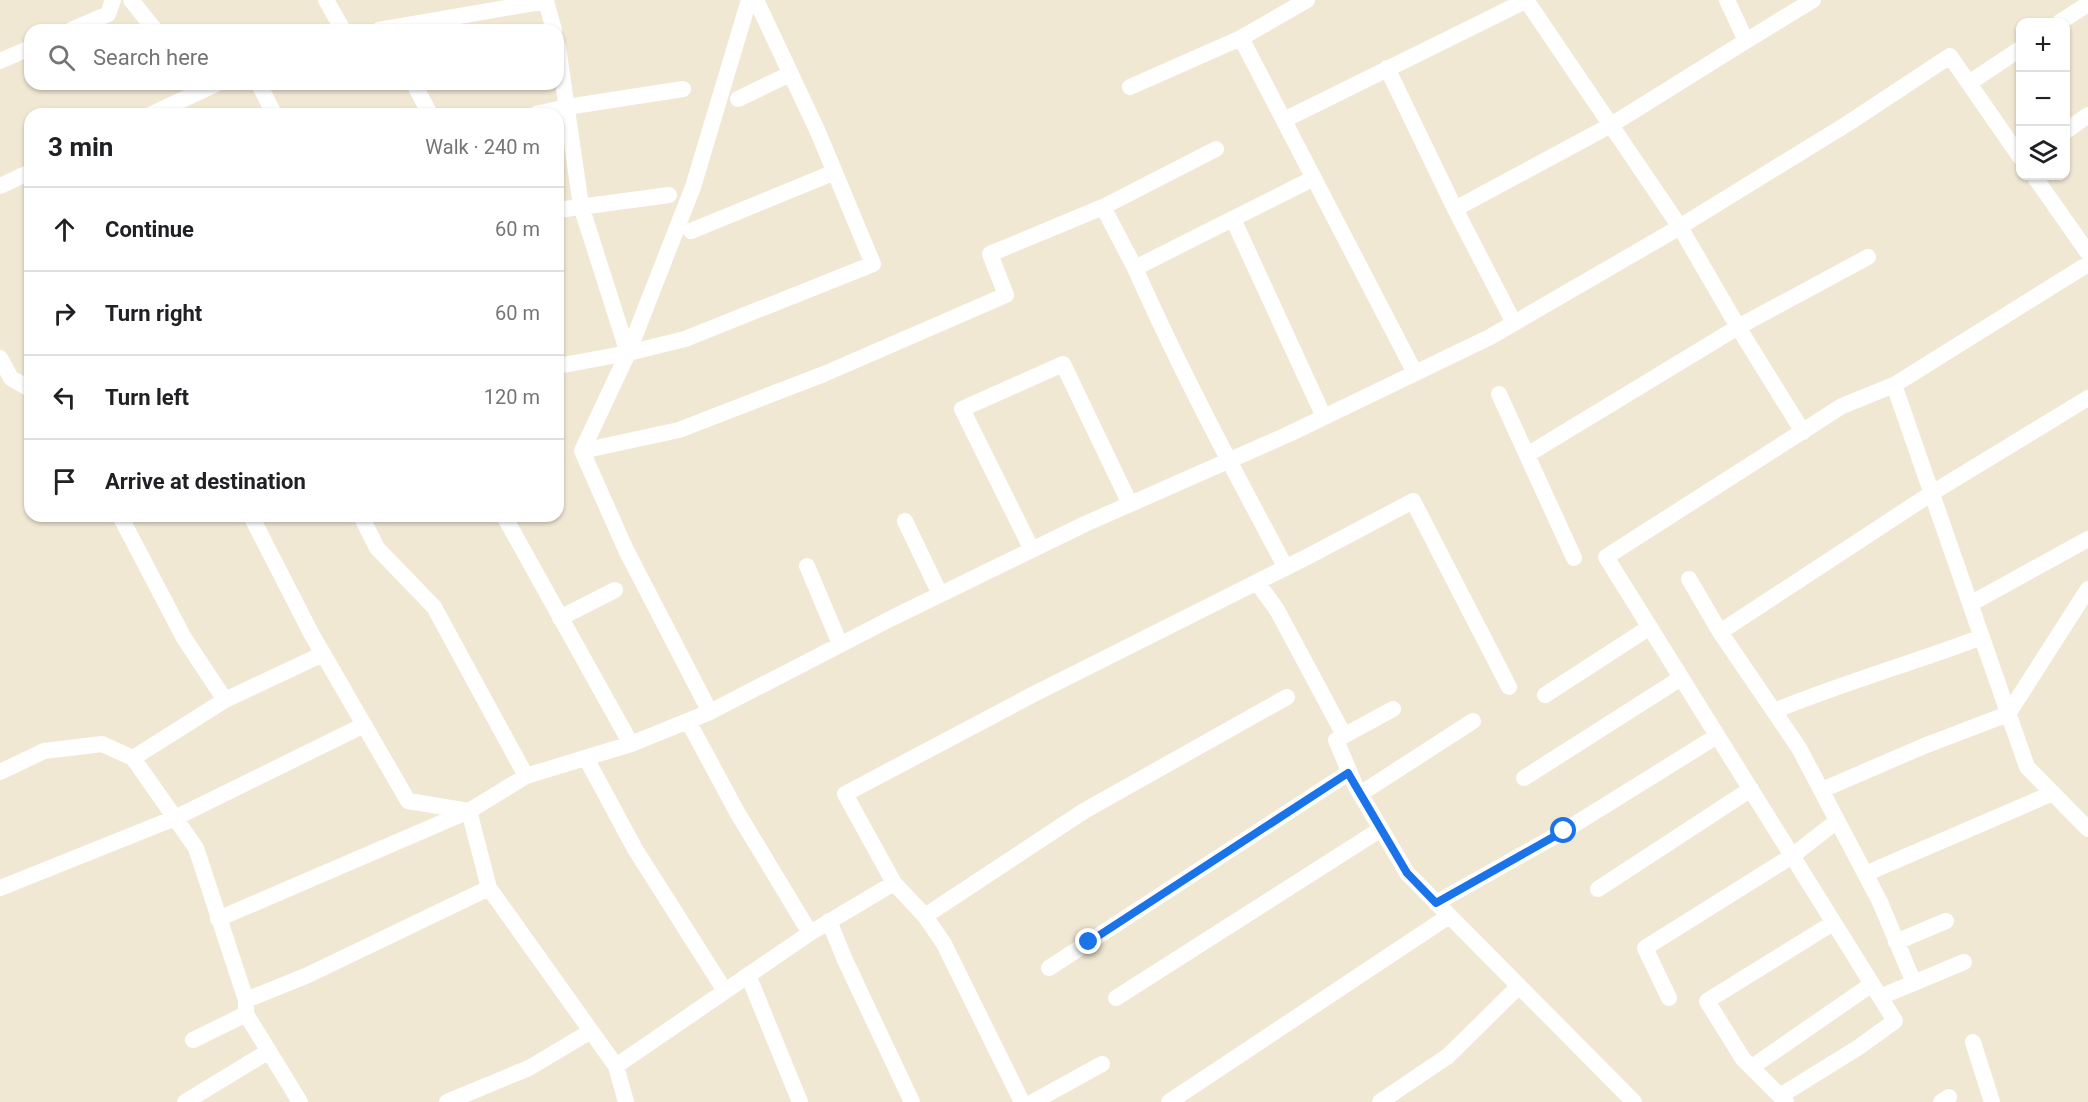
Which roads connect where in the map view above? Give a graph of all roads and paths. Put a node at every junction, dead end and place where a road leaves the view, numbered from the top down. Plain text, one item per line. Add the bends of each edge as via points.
1 (113, 0) edge
2 (131, 0) edge
3 (326, 0) edge
4 (548, 0) edge
5 (749, 0) edge
6 (756, 0) edge
7 (1307, 0) edge
8 (1527, 0) edge
9 (1727, 0) edge
10 (1813, 0) edge
11 (2088, 4) edge
12 (464, 7) edge
13 (2066, 18) edge
14 (85, 24) edge
15 (150, 24) edge
16 (340, 24) edge
17 (404, 24) edge
18 (553, 24) edge
19 (1241, 38) junction
20 (1746, 41) junction
21 (24, 50) edge
22 (2016, 52) edge
23 (0, 60) edge
24 (1387, 68) junction
25 (790, 74) junction
26 (1969, 83) junction
27 (564, 87) edge
28 (1130, 87) dead end
29 (684, 89) dead end
30 (262, 90) edge
31 (417, 90) edge
32 (179, 92) edge
33 (738, 99) dead end
34 (567, 107) junction
35 (161, 108) edge
36 (271, 108) edge
37 (427, 108) edge
38 (563, 108) edge
39 (2088, 115) edge
40 (1284, 120) junction
41 (1611, 125) junction
42 (2070, 127) edge
43 (1216, 149) dead end
44 (2016, 151) edge
45 (834, 172) junction
46 (24, 175) edge
47 (1314, 178) junction
48 (2037, 180) edge
49 (0, 186) edge
50 (669, 195) dead end
51 (581, 206) junction
52 (1103, 207) junction
53 (564, 209) edge
54 (1455, 209) junction
55 (1233, 219) junction
56 (1680, 227) junction
57 (691, 231) dead end
58 (2088, 253) edge
59 (1868, 257) dead end
60 (2088, 264) edge
61 (1135, 268) junction
62 (1514, 323) junction
63 (1738, 327) junction
64 (628, 353) junction
65 (0, 358) edge
66 (564, 365) edge
67 (1415, 373) junction
68 (1894, 385) junction
69 (24, 386) edge
70 (1499, 394) dead end
71 (2088, 398) edge
72 (1324, 417) junction
73 (1803, 432) junction
74 (582, 451) junction
75 (1527, 455) junction
76 (1228, 460) junction
77 (1932, 494) junction
78 (1130, 504) junction
79 (905, 521) dead end
80 (123, 522) edge
81 (254, 522) edge
82 (364, 522) edge
83 (507, 522) edge
84 (2088, 539) edge
85 (1032, 550) junction
86 (1574, 558) dead end
87 (807, 566) dead end
88 (1286, 568) junction
89 (1689, 579) dead end
90 (1257, 582) junction
91 (2088, 589) edge
92 (615, 590) dead end
93 (940, 594) junction
94 (1970, 604) junction
95 (560, 618) junction
96 (1650, 627) junction
97 (1720, 632) junction
98 (1982, 637) junction
99 (840, 644) junction
100 (323, 654) junction
101 (1681, 678) junction
102 (1509, 687) dead end
103 (1545, 695) dead end
104 (1287, 697) dead end
105 (225, 700) junction
106 (1393, 709) dead end
107 (1774, 711) junction
108 (710, 712) junction
109 (2008, 714) junction
110 (688, 721) junction
111 (1473, 721) dead end
112 (364, 725) junction
113 (1344, 735) junction
114 (1717, 736) junction
115 (631, 744) junction
116 (133, 758) junction
117 (586, 758) junction
118 (0, 772) edge
119 (1348, 773) junction
120 (526, 776) junction
121 (1524, 778) dead end
122 (1751, 789) junction
123 (1822, 790) junction
124 (2053, 793) junction
125 (1360, 794) junction
126 (469, 811) junction
127 (175, 818) junction
128 (1837, 820) junction
129 (1381, 829) junction
130 (2088, 829) edge
131 (1792, 856) junction
132 (1865, 874) junction
133 (894, 883) junction
134 (0, 888) edge
135 (489, 888) junction
136 (1598, 889) dead end
137 (1436, 903) junction
138 (925, 916) junction
139 (1449, 916) junction
140 (218, 919) junction
141 (829, 921) junction
142 (1946, 921) dead end
143 (1833, 923) junction
144 (810, 933) junction
145 (1896, 942) junction
146 (1964, 962) dead end
147 (1049, 968) dead end
148 (748, 975) junction
149 (1914, 983) junction
150 (1518, 987) junction
151 (725, 991) junction
152 (1876, 991) junction
153 (1116, 998) dead end
154 (1669, 998) dead end
155 (246, 1007) junction
156 (591, 1031) junction
157 (193, 1040) dead end
158 (1973, 1042) dead end
159 (269, 1051) junction
160 (1102, 1064) dead end
161 (616, 1066) junction
162 (1752, 1067) junction
163 (1783, 1099) edge
164 (185, 1102) edge
165 (300, 1102) edge
166 (447, 1102) edge
167 (626, 1102) edge
168 (800, 1102) edge
169 (912, 1102) edge
170 (1022, 1102) edge
171 (1033, 1102) edge
172 (1169, 1102) edge
173 (1380, 1102) edge
174 (1634, 1102) edge
175 (1992, 1102) edge

1 - 14 street via 108,14
2 - 15 street
3 - 16 street
4 - 12 street
4 - 18 street
5 - 64 street via 693,187
6 - 25 street
7 - 19 street
8 - 24 street
8 - 41 street
9 - 20 street
10 - 20 street
11 - 13 street
12 - 17 street
19 - 28 street
19 - 40 street
20 - 41 street
21 - 23 street
22 - 26 street
24 - 40 street
24 - 54 street
25 - 33 street
25 - 45 street
26 - 44 street
26 - 56 street via 1950,56
27 - 34 street
29 - 34 street
30 - 36 street
31 - 37 street
32 - 35 street
34 - 38 street
34 - 51 street
39 - 42 street
40 - 47 street
41 - 54 street
41 - 56 street
43 - 52 street
45 - 57 street
45 - 64 street via 873,264 685,339
46 - 49 street
47 - 55 street
47 - 67 street
48 - 58 street
50 - 51 street
51 - 53 street
51 - 64 street
52 - 61 street
52 - 74 street via 990,254 1006,295 824,374 679,430
54 - 62 street
55 - 61 street
55 - 72 street
56 - 62 street
56 - 63 street
59 - 63 street
60 - 68 street
61 - 76 street
62 - 67 street
63 - 73 street
63 - 75 street
64 - 66 street
64 - 74 street
65 - 69 street via 11,378
67 - 72 street
68 - 73 street via 1842,406
68 - 77 street
70 - 75 street
71 - 77 street
72 - 76 street
73 - 96 street via 1606,557
74 - 108 street via 626,550
75 - 86 street
76 - 78 street
76 - 88 street
77 - 94 street
77 - 97 street
78 - 85 street
78 - 85 street via 1063,364 962,409
79 - 93 street
80 - 105 street via 184,638
81 - 100 street
82 - 120 street via 377,548 434,607
83 - 95 street
84 - 94 street
85 - 93 street
87 - 99 street
88 - 90 street
88 - 102 street via 1413,501
89 - 97 street
90 - 113 street via 1277,610
90 - 133 street via 845,794
91 - 109 street
92 - 95 street
93 - 99 street
94 - 98 street
95 - 115 street
96 - 101 street
96 - 103 street
97 - 107 street
98 - 107 street via 1829,688
98 - 109 street
99 - 108 street
100 - 105 street
100 - 112 street
101 - 114 street
101 - 121 street
104 - 138 street via 1084,811
105 - 116 street
106 - 113 street
107 - 123 street
108 - 110 street
109 - 123 street
109 - 124 street via 2026,767
110 - 115 street
110 - 144 street
111 - 125 street
112 - 126 street via 408,801
112 - 127 street
113 - 119 street via 1336,740
114 - 122 street
114 - 137 street via 1564,831
115 - 117 street
116 - 118 street via 102,744 44,751
116 - 127 street
117 - 120 street
117 - 151 street via 635,849
119 - 125 street
119 - 147 street
120 - 126 street
122 - 131 street
122 - 136 street
123 - 128 street
124 - 130 street
124 - 132 street
125 - 129 street
126 - 135 street
126 - 140 street
127 - 134 street
127 - 140 street via 196,848
128 - 131 street
128 - 132 street
129 - 137 street via 1407,873
129 - 153 street
131 - 143 street
131 - 154 street via 1645,948
132 - 145 street
133 - 138 street
133 - 141 street
135 - 155 street
135 - 156 street
137 - 139 street
138 - 170 street via 944,944
139 - 150 street
139 - 172 street
140 - 155 street
141 - 144 street
141 - 169 street
142 - 145 street
143 - 152 street
143 - 162 street via 1707,1001
144 - 148 street
145 - 149 street
146 - 149 street
148 - 151 street
148 - 168 street
149 - 152 street
150 - 173 street via 1448,1056
150 - 174 street
151 - 161 street
152 - 162 street
152 - 163 street via 1895,1021
155 - 157 street
155 - 159 street
156 - 161 street
156 - 166 street via 529,1068
158 - 175 street
159 - 164 street
159 - 165 street
160 - 171 street
161 - 167 street
162 - 163 street

